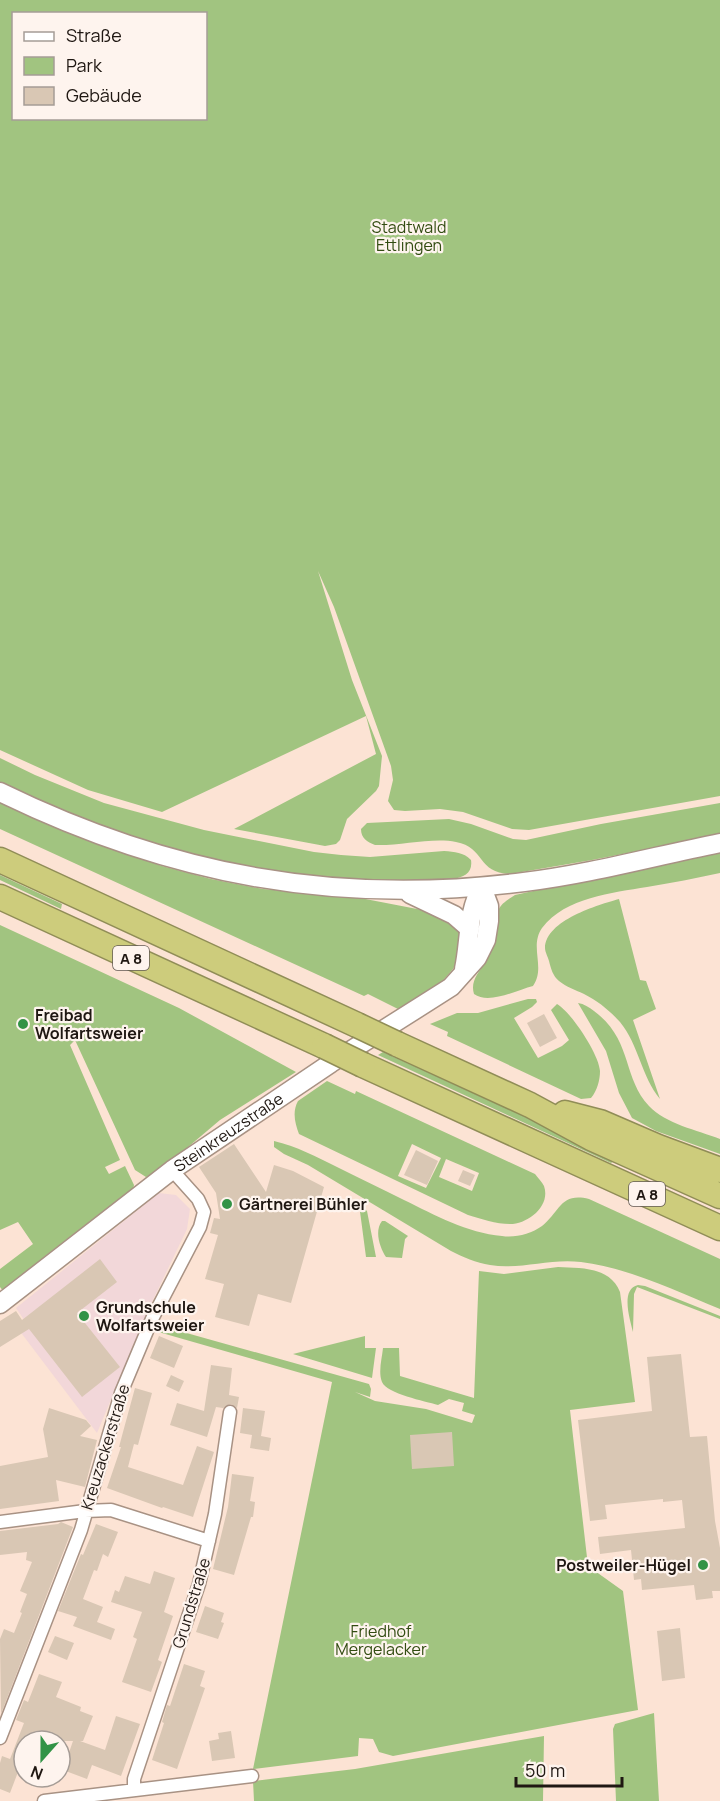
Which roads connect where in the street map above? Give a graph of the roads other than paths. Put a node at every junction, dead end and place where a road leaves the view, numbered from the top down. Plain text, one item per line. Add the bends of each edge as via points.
1 (0, 792) edge
2 (720, 843) edge
3 (0, 860) edge
4 (482, 887) junction
5 (403, 890) junction
6 (0, 897) edge
7 (470, 929) junction
8 (464, 970) junction
9 (531, 1105) junction
10 (172, 1170) junction
11 (720, 1170) edge
12 (720, 1196) edge
13 (720, 1228) edge
14 (0, 1304) edge
15 (230, 1412) dead end
16 (85, 1511) junction
17 (0, 1522) edge
18 (209, 1541) junction
19 (0, 1738) edge
20 (252, 1776) dead end
21 (134, 1790) junction
22 (44, 1801) edge

1 - 5 main road via 99,836 196,866 314,886
2 - 4 main road via 576,874
3 - 9 highway, A 8, bridge
4 - 5 main road
4 - 7 main road via 472,907
4 - 8 main road, Steinkreuzstraße via 489,906 486,940 477,958
5 - 7 main road via 454,915
6 - 13 highway, A 8, bridge
7 - 8 main road
8 - 10 main road, Steinkreuzstraße via 441,995 346,1053
9 - 11 highway, A 8 via 600,1122
9 - 12 highway, A 8 via 591,1138
10 - 14 main road, Steinkreuzstraße
10 - 16 street, Kreuzackerstraße via 198,1199 204,1212 121,1393
15 - 18 street, Grundstraße
16 - 17 street
16 - 18 street via 111,1510
16 - 19 street, Kreuzackerstraße
18 - 21 street, Grundstraße via 199,1584 134,1779
20 - 21 street
21 - 22 street

